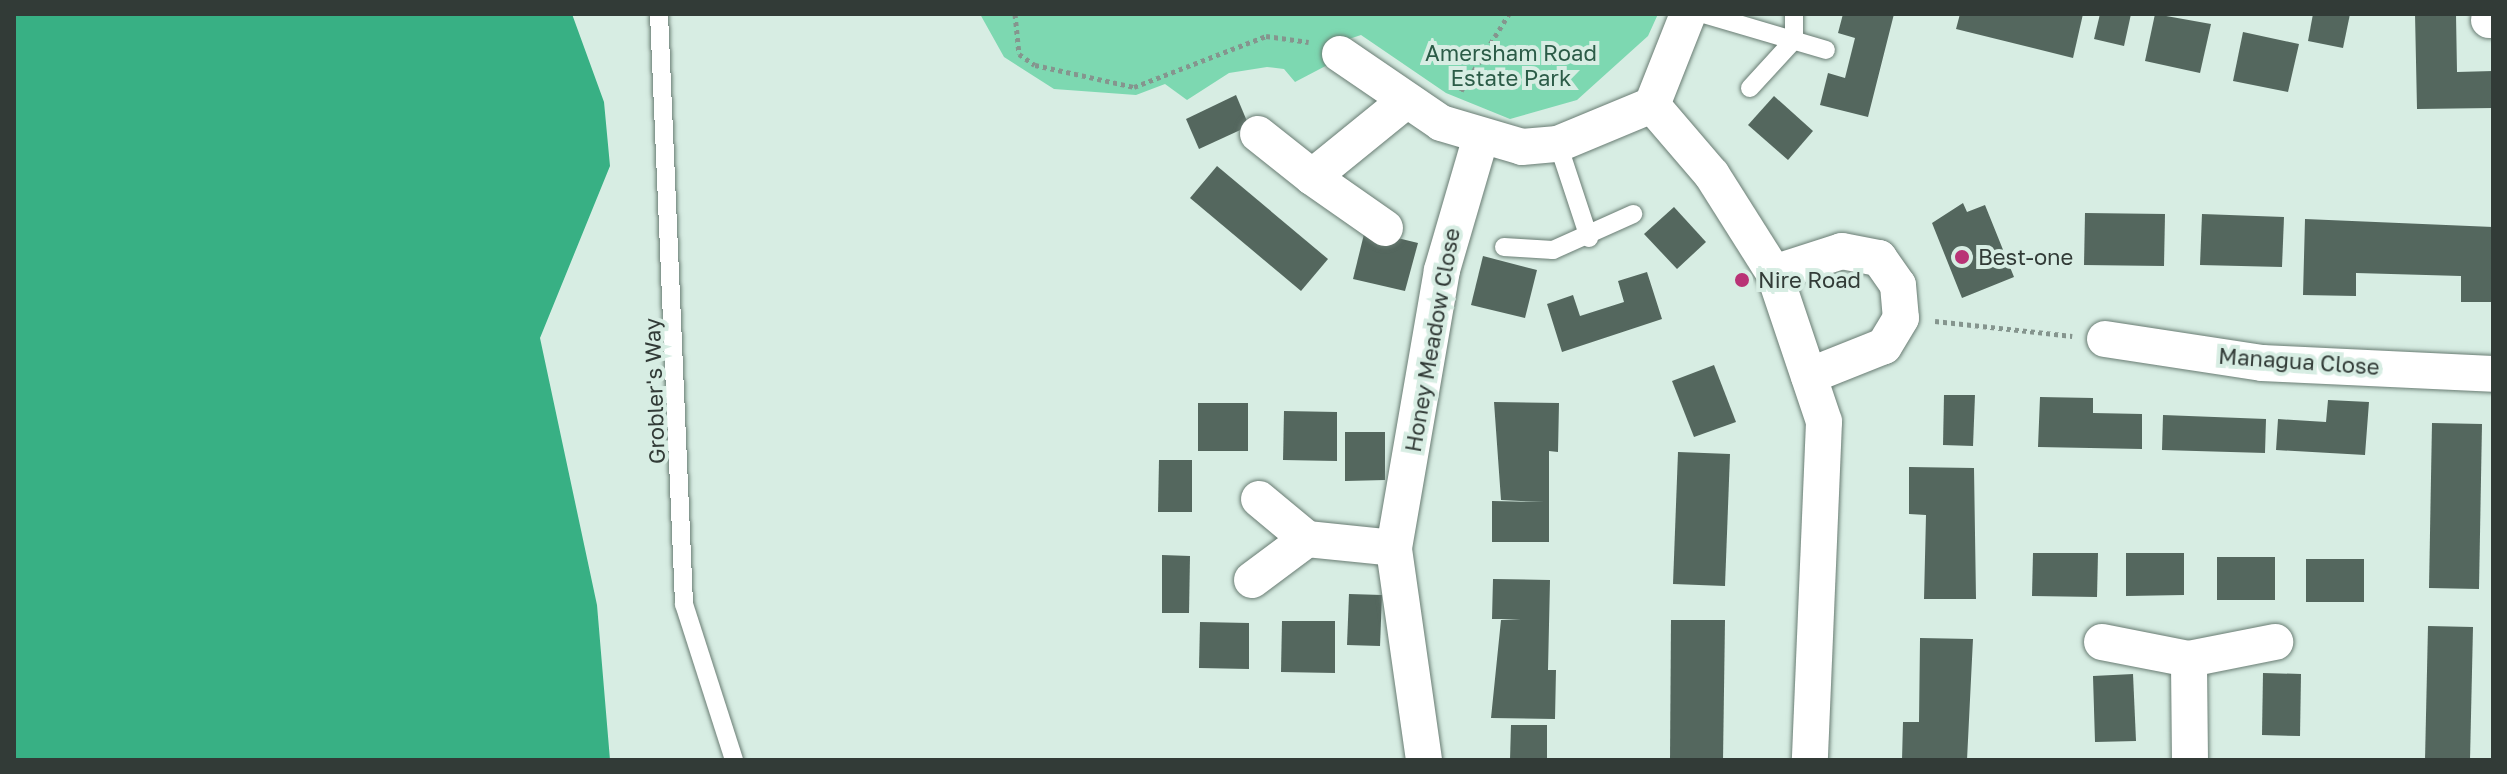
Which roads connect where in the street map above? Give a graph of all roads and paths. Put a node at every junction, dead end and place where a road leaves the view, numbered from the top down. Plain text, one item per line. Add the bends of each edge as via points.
1 (659, 14) edge
2 (1015, 14) edge
3 (1509, 14) edge
4 (1688, 14) edge
5 (1704, 14) edge
6 (1794, 14) edge
7 (1794, 40) junction
8 (1826, 50) dead end
9 (1340, 54) joint
10 (1750, 88) dead end
11 (1403, 103) junction
12 (1652, 105) junction
13 (1441, 123) junction
14 (1258, 134) dead end
15 (1481, 137) junction
16 (1558, 144) junction
17 (1312, 177) junction
18 (1633, 214) dead end
19 (1385, 228) dead end
20 (1589, 238) junction
21 (1504, 247) dead end
22 (1774, 273) junction
23 (1901, 318) junction
24 (2105, 339) joint
25 (2493, 374) edge
26 (1809, 376) junction
27 (1259, 499) dead end
28 (1307, 539) junction
29 (1394, 548) junction
30 (1252, 580) dead end
31 (2102, 642) dead end
32 (2275, 642) dead end
33 (2189, 659) junction
34 (734, 760) edge
35 (1424, 760) edge
36 (1810, 760) edge
37 (2190, 760) edge

1 - 34 lane, Grobler's Way via 684,604
2 - 9 path via 1019,54 1035,65 1134,87 1266,36
3 - 13 path
4 - 12 street
5 - 7 lane
6 - 7 lane
7 - 8 lane
7 - 10 lane
9 - 11 street
11 - 13 street
11 - 17 street
12 - 16 street
12 - 22 street via 1712,175
13 - 15 street
14 - 17 street
15 - 16 street via 1522,147
15 - 29 street, Honey Meadow Close via 1442,270
16 - 20 lane
17 - 19 street
18 - 20 lane
20 - 21 lane via 1553,250
22 - 23 street via 1842,251 1879,258 1898,285
22 - 26 street
23 - 24 path
23 - 26 street via 1884,346
24 - 25 street, Managua Close via 2262,363
26 - 36 street via 1824,422
27 - 28 street
28 - 29 street
28 - 30 street
29 - 35 street, Honey Meadow Close
31 - 33 street
32 - 33 street
33 - 37 street

